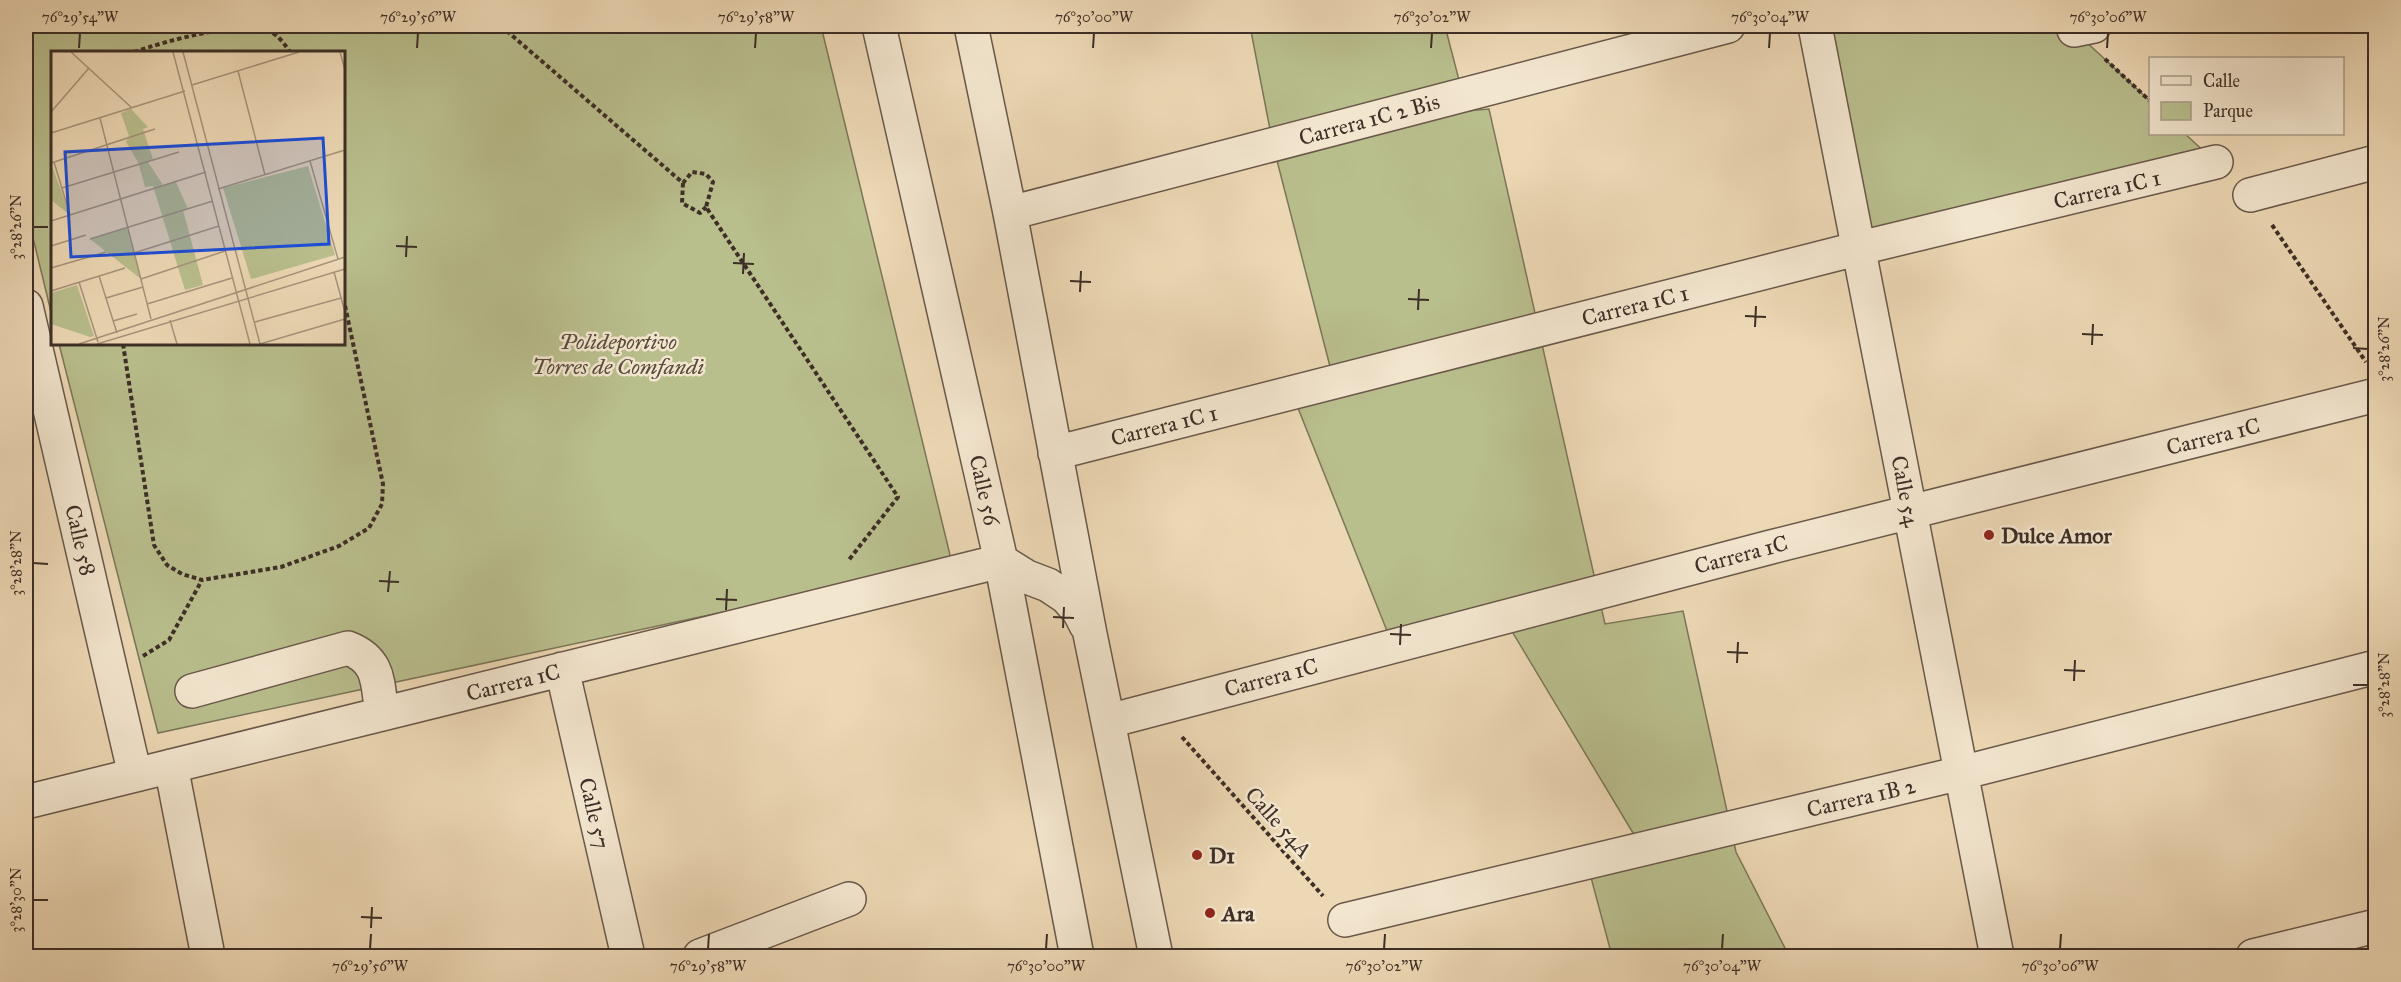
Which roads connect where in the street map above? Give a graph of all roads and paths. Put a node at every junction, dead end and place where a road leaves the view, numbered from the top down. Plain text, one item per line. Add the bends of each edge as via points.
1 (501, 26) edge
2 (879, 26) edge
3 (971, 26) edge
4 (1728, 26) edge
5 (1815, 26) edge
6 (2084, 28) edge
7 (137, 51) edge
8 (289, 51) edge
9 (2149, 99) edge
10 (2216, 162) dead end
11 (2376, 162) edge
12 (683, 183) junction
13 (2250, 195) joint
14 (706, 207) junction
15 (1010, 213) junction
16 (1860, 248) junction
17 (26, 306) edge
18 (345, 306) edge
19 (123, 345) edge
20 (2372, 380) edge
21 (1056, 453) junction
22 (1910, 511) junction
23 (1001, 561) junction
24 (846, 563) dead end
25 (202, 580) junction
26 (1090, 634) junction
27 (2376, 667) edge
28 (562, 669) junction
29 (112, 675) junction
30 (192, 691) dead end
31 (1156, 708) junction
32 (382, 714) junction
33 (1109, 721) junction
34 (171, 766) junction
35 (1961, 773) junction
36 (135, 775) junction
37 (26, 802) edge
38 (849, 899) dead end
39 (1345, 920) junction
40 (2376, 926) edge
41 (208, 957) edge
42 (628, 957) edge
43 (700, 957) edge
44 (1077, 957) edge
45 (1156, 957) edge
46 (1378, 957) edge
47 (1997, 957) edge
48 (2253, 957) edge

1 - 12 path
2 - 23 street, Calle 56
3 - 15 street
4 - 15 street, Carrera 1C 2 Bis
5 - 16 street, Calle 54
6 - 9 path
7 - 8 path via 170,39 247,28 274,33
10 - 16 street, Carrera 1C 1
11 - 13 street
12 - 14 path via 682,203 700,213
12 - 14 path via 692,172 706,174 713,182
13 - 20 path
14 - 24 path via 898,497
15 - 21 street
16 - 21 street, Carrera 1C 1
16 - 22 street, Calle 54
17 - 29 street, Calle 58
18 - 25 path via 383,484 382,504 369,528 339,546 281,567
19 - 25 path via 154,545 167,565
20 - 22 street, Carrera 1C
21 - 26 street
22 - 31 street, Carrera 1C
22 - 35 street, Calle 54
23 - 26 street via 1066,597
23 - 28 street, Carrera 1C
23 - 44 street, Calle 56
25 - 29 path via 169,640
26 - 33 street
27 - 35 street, Carrera 1B 2
28 - 32 street, Carrera 1C
28 - 42 street, Calle 57
29 - 36 street, Calle 58
30 - 32 street via 348,648 364,655 374,669
31 - 33 street, Carrera 1C
31 - 39 path, Calle 54A
32 - 34 street, Carrera 1C
33 - 45 street
34 - 36 street, Carrera 1C
34 - 41 street
35 - 39 street, Carrera 1B 2
35 - 47 street, Calle 54
36 - 37 street, Carrera 1C
38 - 43 street
39 - 46 path, Calle 54A
40 - 48 street

